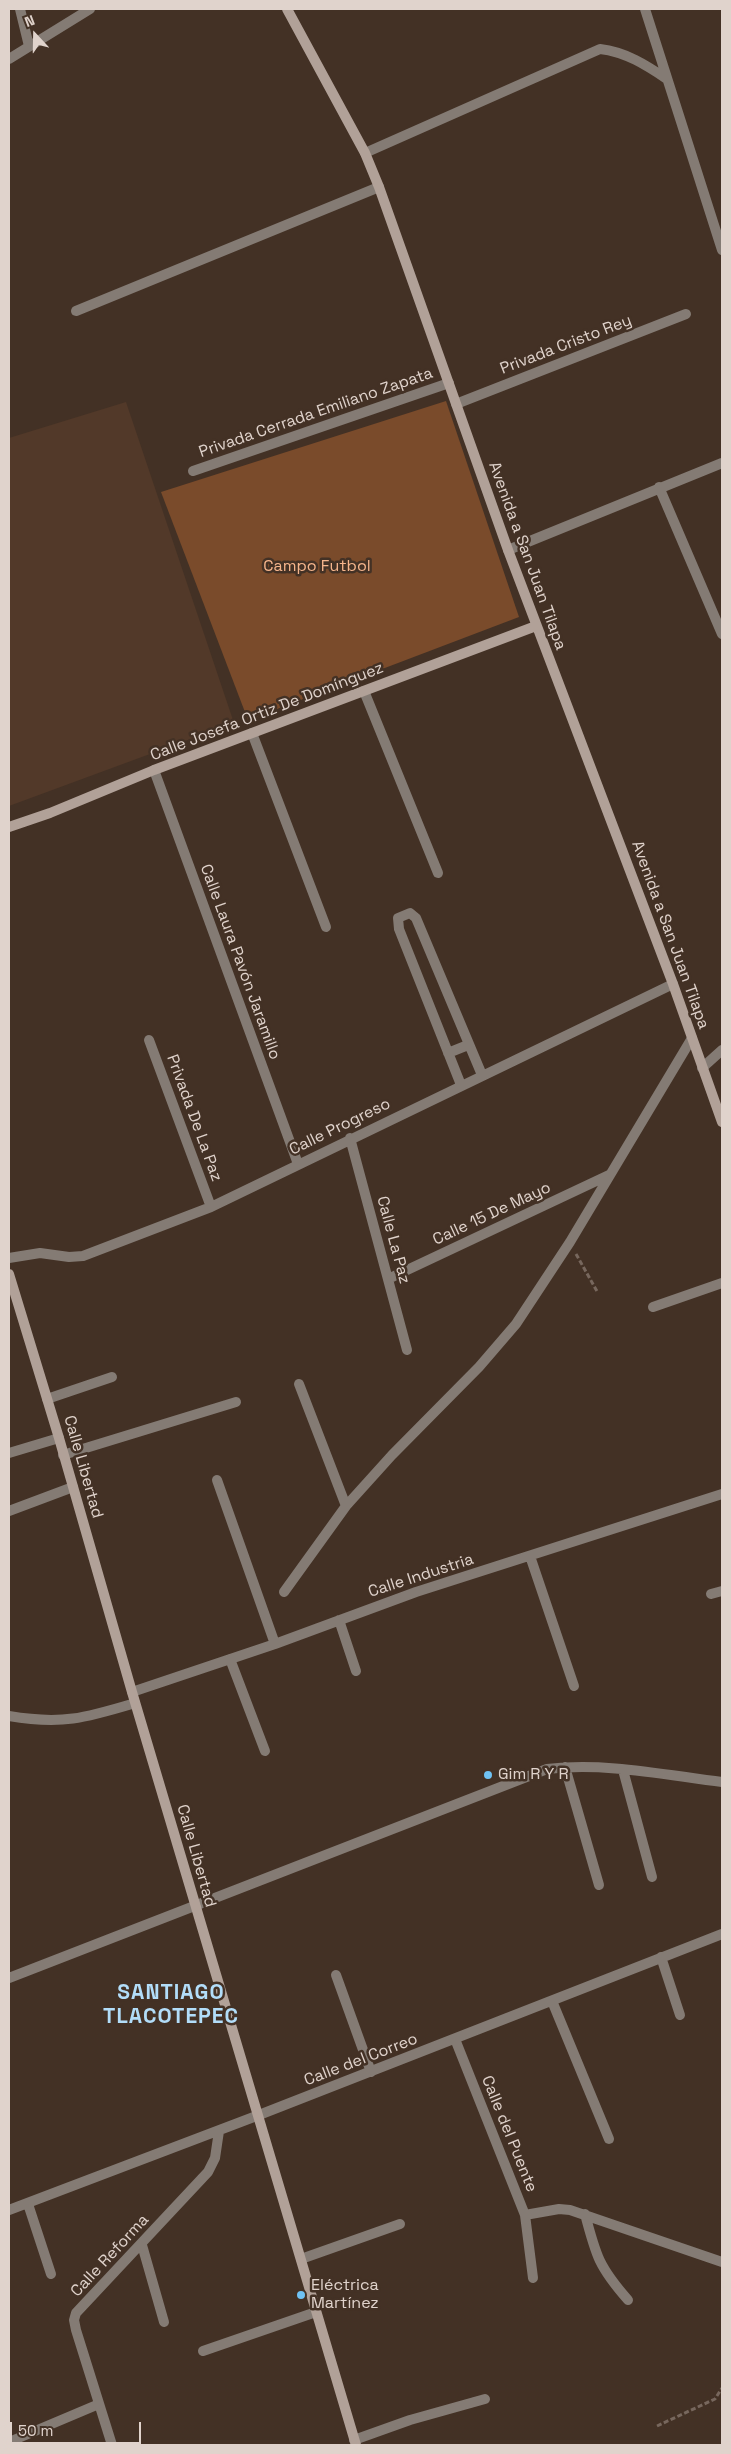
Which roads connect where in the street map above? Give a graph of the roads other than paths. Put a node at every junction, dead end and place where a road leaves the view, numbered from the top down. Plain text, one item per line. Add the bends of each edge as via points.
1 (20, 9) edge
2 (90, 9) edge
3 (287, 9) edge
4 (645, 9) edge
5 (28, 46) junction
6 (9, 59) edge
7 (667, 79) junction
8 (366, 153) junction
9 (379, 188) junction
10 (722, 250) edge
11 (76, 311) dead end
12 (686, 314) dead end
13 (449, 383) junction
14 (456, 404) junction
15 (722, 463) edge
16 (193, 471) dead end
17 (659, 487) junction
18 (508, 550) junction
19 (536, 626) junction
20 (722, 634) edge
21 (364, 691) junction
22 (252, 733) junction
23 (154, 770) junction
24 (9, 827) edge
25 (438, 873) dead end
26 (326, 927) dead end
27 (673, 984) junction
28 (692, 1038) junction
29 (148, 1040) dead end
30 (468, 1045) junction
31 (722, 1050) edge
32 (448, 1053) junction
33 (702, 1068) junction
34 (482, 1075) junction
35 (461, 1086) junction
36 (722, 1122) edge
37 (350, 1138) junction
38 (298, 1164) junction
39 (609, 1175) junction
40 (210, 1206) junction
41 (9, 1258) edge
42 (9, 1274) edge
43 (388, 1279) junction
44 (722, 1283) edge
45 (653, 1307) dead end
46 (407, 1350) dead end
47 (112, 1377) dead end
48 (299, 1384) dead end
49 (47, 1400) junction
50 (236, 1402) dead end
51 (59, 1438) junction
52 (9, 1452) edge
53 (63, 1454) junction
54 (217, 1480) dead end
55 (72, 1486) junction
56 (722, 1494) edge
57 (346, 1506) junction
58 (9, 1511) edge
59 (530, 1556) junction
60 (722, 1591) edge
61 (284, 1592) dead end
62 (711, 1594) dead end
63 (339, 1620) junction
64 (275, 1644) junction
65 (230, 1659) junction
66 (356, 1671) dead end
67 (574, 1686) dead end
68 (132, 1692) junction
69 (136, 1703) junction
70 (9, 1716) edge
71 (265, 1751) dead end
72 (565, 1767) junction
73 (623, 1770) junction
74 (722, 1782) edge
75 (652, 1876) dead end
76 (599, 1885) dead end
77 (195, 1905) junction
78 (722, 1934) edge
79 (661, 1957) junction
80 (336, 1975) dead end
81 (9, 1978) edge
82 (552, 2001) junction
83 (680, 2014) dead end
84 (455, 2039) junction
85 (371, 2072) junction
86 (259, 2115) junction
87 (219, 2131) junction
88 (609, 2139) dead end
89 (28, 2204) junction
90 (9, 2210) edge
91 (585, 2214) junction
92 (525, 2215) junction
93 (400, 2224) dead end
94 (142, 2245) junction
95 (301, 2258) junction
96 (722, 2262) edge
97 (51, 2274) dead end
98 (533, 2278) dead end
99 (628, 2300) dead end
100 (316, 2312) junction
101 (164, 2322) dead end
102 (203, 2351) dead end
103 (486, 2399) dead end
104 (99, 2404) junction
105 (9, 2442) edge
106 (355, 2442) edge
107 (112, 2445) edge

1 - 5 street
2 - 5 street
3 - 8 main road, Avenida a San Juan Tilapa
4 - 7 street
5 - 6 street
7 - 8 street via 617,51 600,49
7 - 10 street
8 - 9 main road, Avenida a San Juan Tilapa
9 - 11 street
9 - 13 main road, Avenida a San Juan Tilapa
12 - 14 street, Privada Cristo Rey
13 - 14 main road, Avenida a San Juan Tilapa
13 - 16 street, Privada Cerrada Emiliano Zapata
14 - 18 main road, Avenida a San Juan Tilapa
15 - 17 street
17 - 18 street
17 - 20 street
18 - 19 main road, Avenida a San Juan Tilapa
19 - 21 main road, Calle Josefa Ortiz De Domínguez
19 - 27 main road, Avenida a San Juan Tilapa
21 - 22 main road, Calle Josefa Ortiz De Domínguez
21 - 25 street
22 - 23 main road, Calle Josefa Ortiz De Domínguez
22 - 26 street
23 - 24 main road, Calle Josefa Ortiz De Domínguez
23 - 38 street, Calle Laura Pavón Jaramillo
27 - 28 main road, Avenida a San Juan Tilapa
27 - 34 street, Calle Progreso
28 - 33 main road, Avenida a San Juan Tilapa
28 - 39 street
29 - 40 street, Privada De La Paz
30 - 32 street
30 - 32 street via 416,918 410,913 404,914 398,918 398,928
30 - 34 street
31 - 33 street
32 - 35 street
33 - 36 main road, Avenida a San Juan Tilapa
34 - 35 street, Calle Progreso
35 - 37 street, Calle Progreso
37 - 38 street, Calle Progreso
37 - 43 street, Calle La Paz
38 - 40 street, Calle Progreso
39 - 43 street, Calle 15 De Mayo
39 - 57 street via 533,1300 498,1347
40 - 41 street, Calle Progreso via 83,1256 40,1253
42 - 49 main road, Calle Libertad
43 - 46 street, Calle La Paz
44 - 45 street
47 - 49 street
48 - 57 street
49 - 51 main road, Calle Libertad
50 - 53 street
51 - 52 street
51 - 53 main road, Calle Libertad
53 - 55 main road, Calle Libertad
54 - 64 street
55 - 58 street
55 - 68 main road, Calle Libertad
56 - 59 street, Calle Industria
57 - 61 street
59 - 63 street, Calle Industria
59 - 67 street
60 - 62 street
63 - 64 street, Calle Industria
63 - 66 street
64 - 65 street, Calle Industria
65 - 68 street, Calle Industria
65 - 71 street
68 - 69 main road, Calle Libertad
69 - 70 street via 74,1720 39,1721
69 - 77 main road, Calle Libertad
72 - 73 street
72 - 76 street
72 - 77 street via 532,1774
73 - 74 street
73 - 75 street
77 - 81 street
77 - 86 main road, Calle Libertad
78 - 79 street, Calle del Correo
79 - 82 street, Calle del Correo
79 - 83 street
80 - 85 street
82 - 84 street, Calle del Correo
82 - 88 street
84 - 85 street, Calle del Correo
84 - 92 street, Calle del Puente
85 - 86 street, Calle del Correo
86 - 87 street, Calle del Correo
86 - 95 main road, Calle Libertad
87 - 89 street, Calle del Correo
87 - 94 street, Calle Reforma via 215,2158 208,2172
89 - 90 street, Calle del Correo
89 - 97 street
91 - 92 street, Calle del Puente via 559,2209
91 - 96 street, Calle del Puente
91 - 99 street via 598,2261
92 - 98 street
93 - 95 street
94 - 101 street
94 - 104 street, Calle Reforma via 76,2313 74,2320
95 - 100 main road, Calle Libertad
100 - 102 street
100 - 106 main road, Calle Libertad
103 - 106 street via 410,2420
104 - 105 street
104 - 107 street, Calle Reforma

